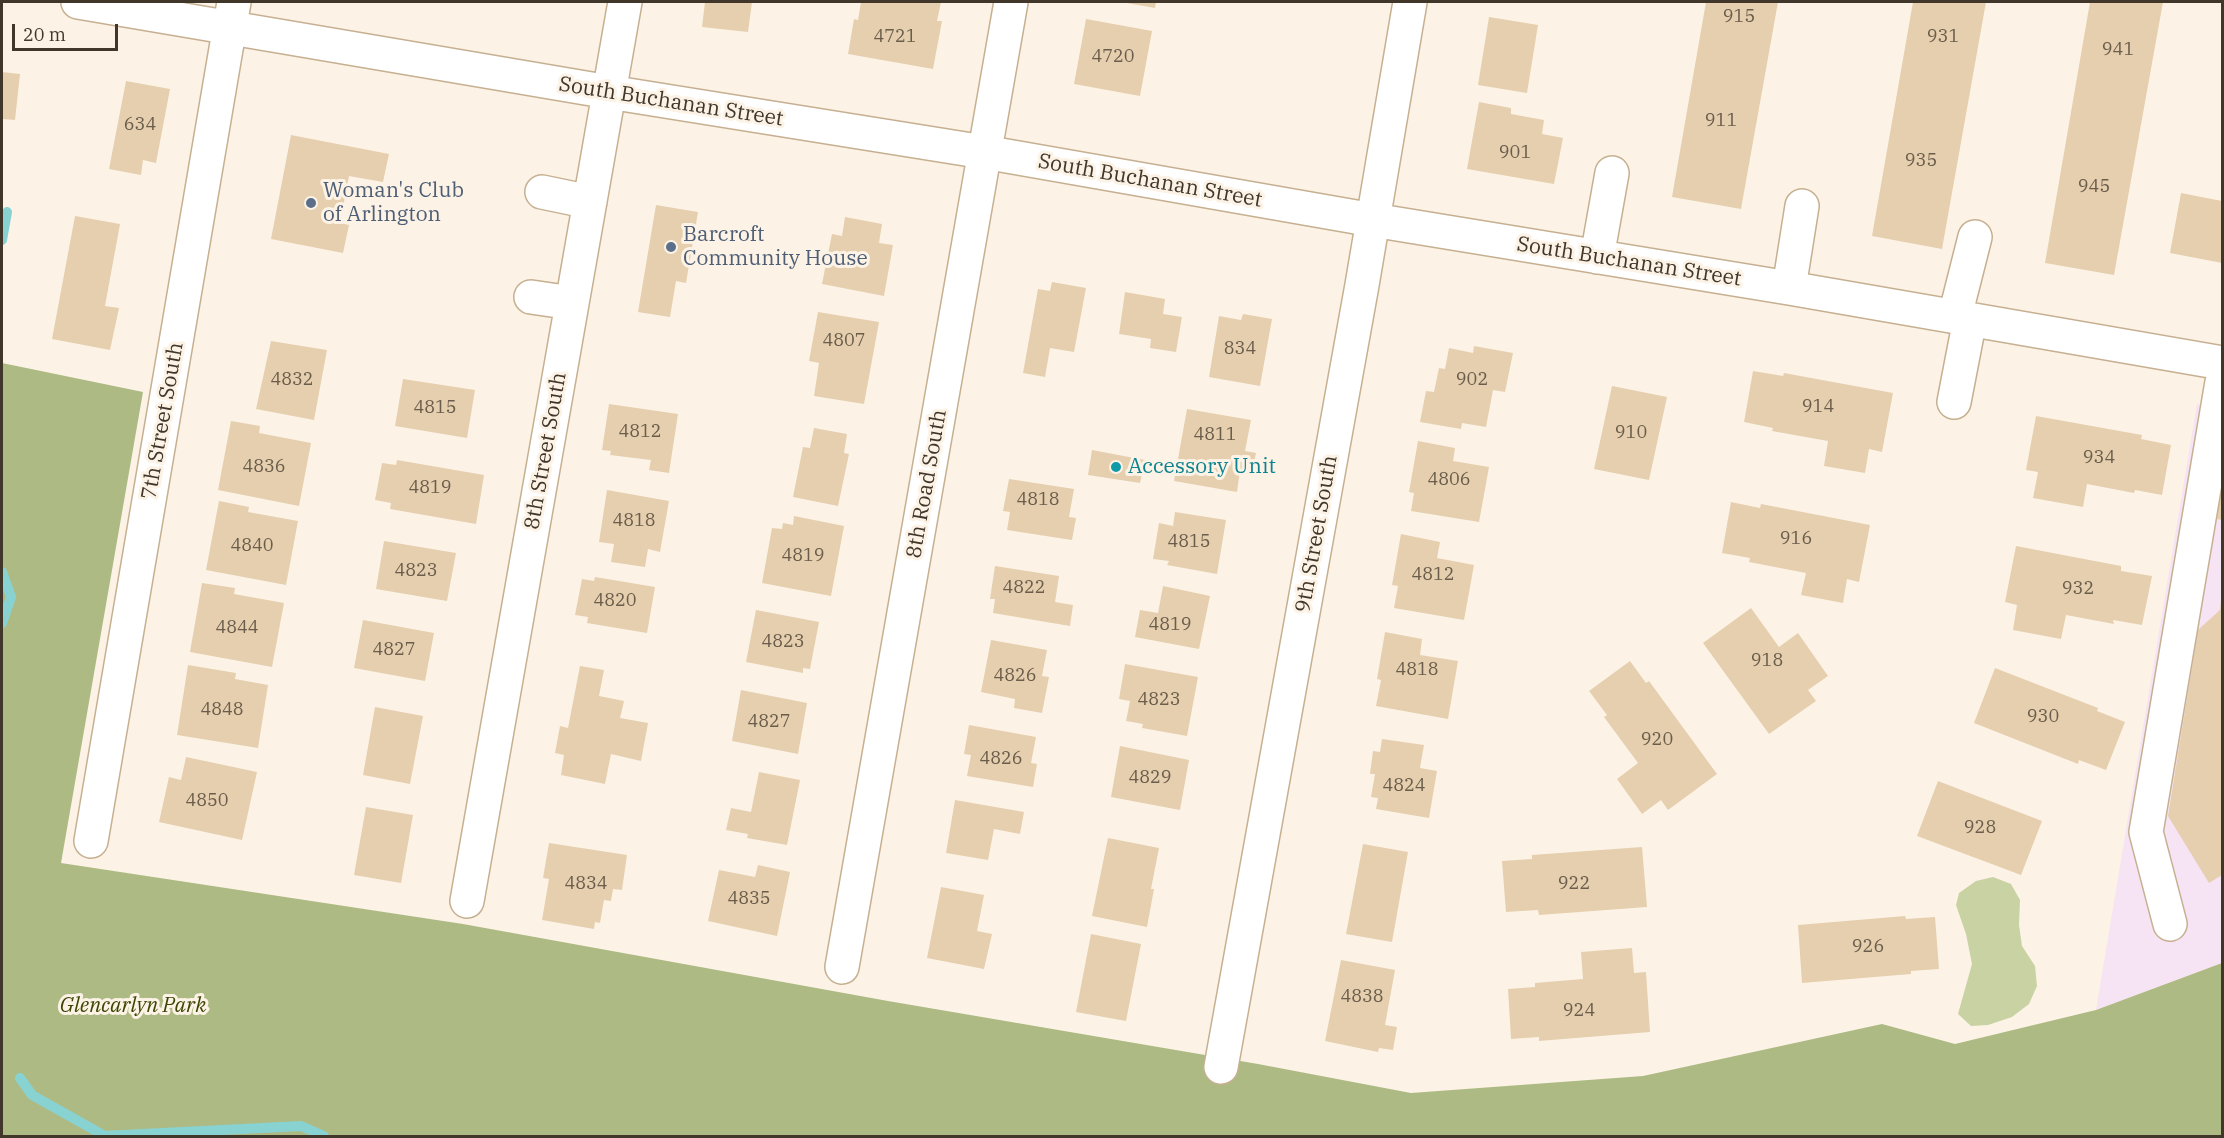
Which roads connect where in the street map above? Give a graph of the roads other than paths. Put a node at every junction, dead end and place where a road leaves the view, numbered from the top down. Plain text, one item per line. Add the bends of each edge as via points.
1 (78, 2) edge
2 (625, 2) edge
3 (1011, 2) edge
4 (1410, 2) edge
5 (232, 15) edge
6 (609, 92) junction
7 (984, 152) junction
8 (1612, 173) dead end
9 (542, 192) dead end
10 (590, 202) junction
11 (1802, 206) dead end
12 (1373, 220) junction
13 (1975, 237) dead end
14 (1597, 257) junction
15 (1789, 288) junction
16 (531, 297) dead end
17 (572, 303) junction
18 (1962, 318) junction
19 (2223, 363) edge
20 (2223, 382) edge
21 (1954, 402) dead end
22 (91, 841) dead end
23 (467, 901) dead end
24 (2170, 924) dead end
25 (842, 967) dead end
26 (1221, 1067) dead end

1 - 5 street, South Buchanan Street
2 - 6 street, 8th Street South
3 - 7 street, 8th Road South
4 - 12 street, 9th Street South
5 - 6 street, South Buchanan Street
5 - 22 street, 7th Street South
6 - 7 street, South Buchanan Street
6 - 10 street, 8th Street South
7 - 12 street, South Buchanan Street
7 - 25 street, 8th Road South
8 - 14 street
9 - 10 street
10 - 17 street, 8th Street South
11 - 15 street
12 - 14 street, South Buchanan Street
12 - 26 street, 9th Street South
13 - 18 street
14 - 15 street, South Buchanan Street
15 - 18 street, South Buchanan Street
16 - 17 street
17 - 23 street, 8th Street South
18 - 19 street, South Buchanan Street
18 - 21 street
20 - 24 street via 2146,832

